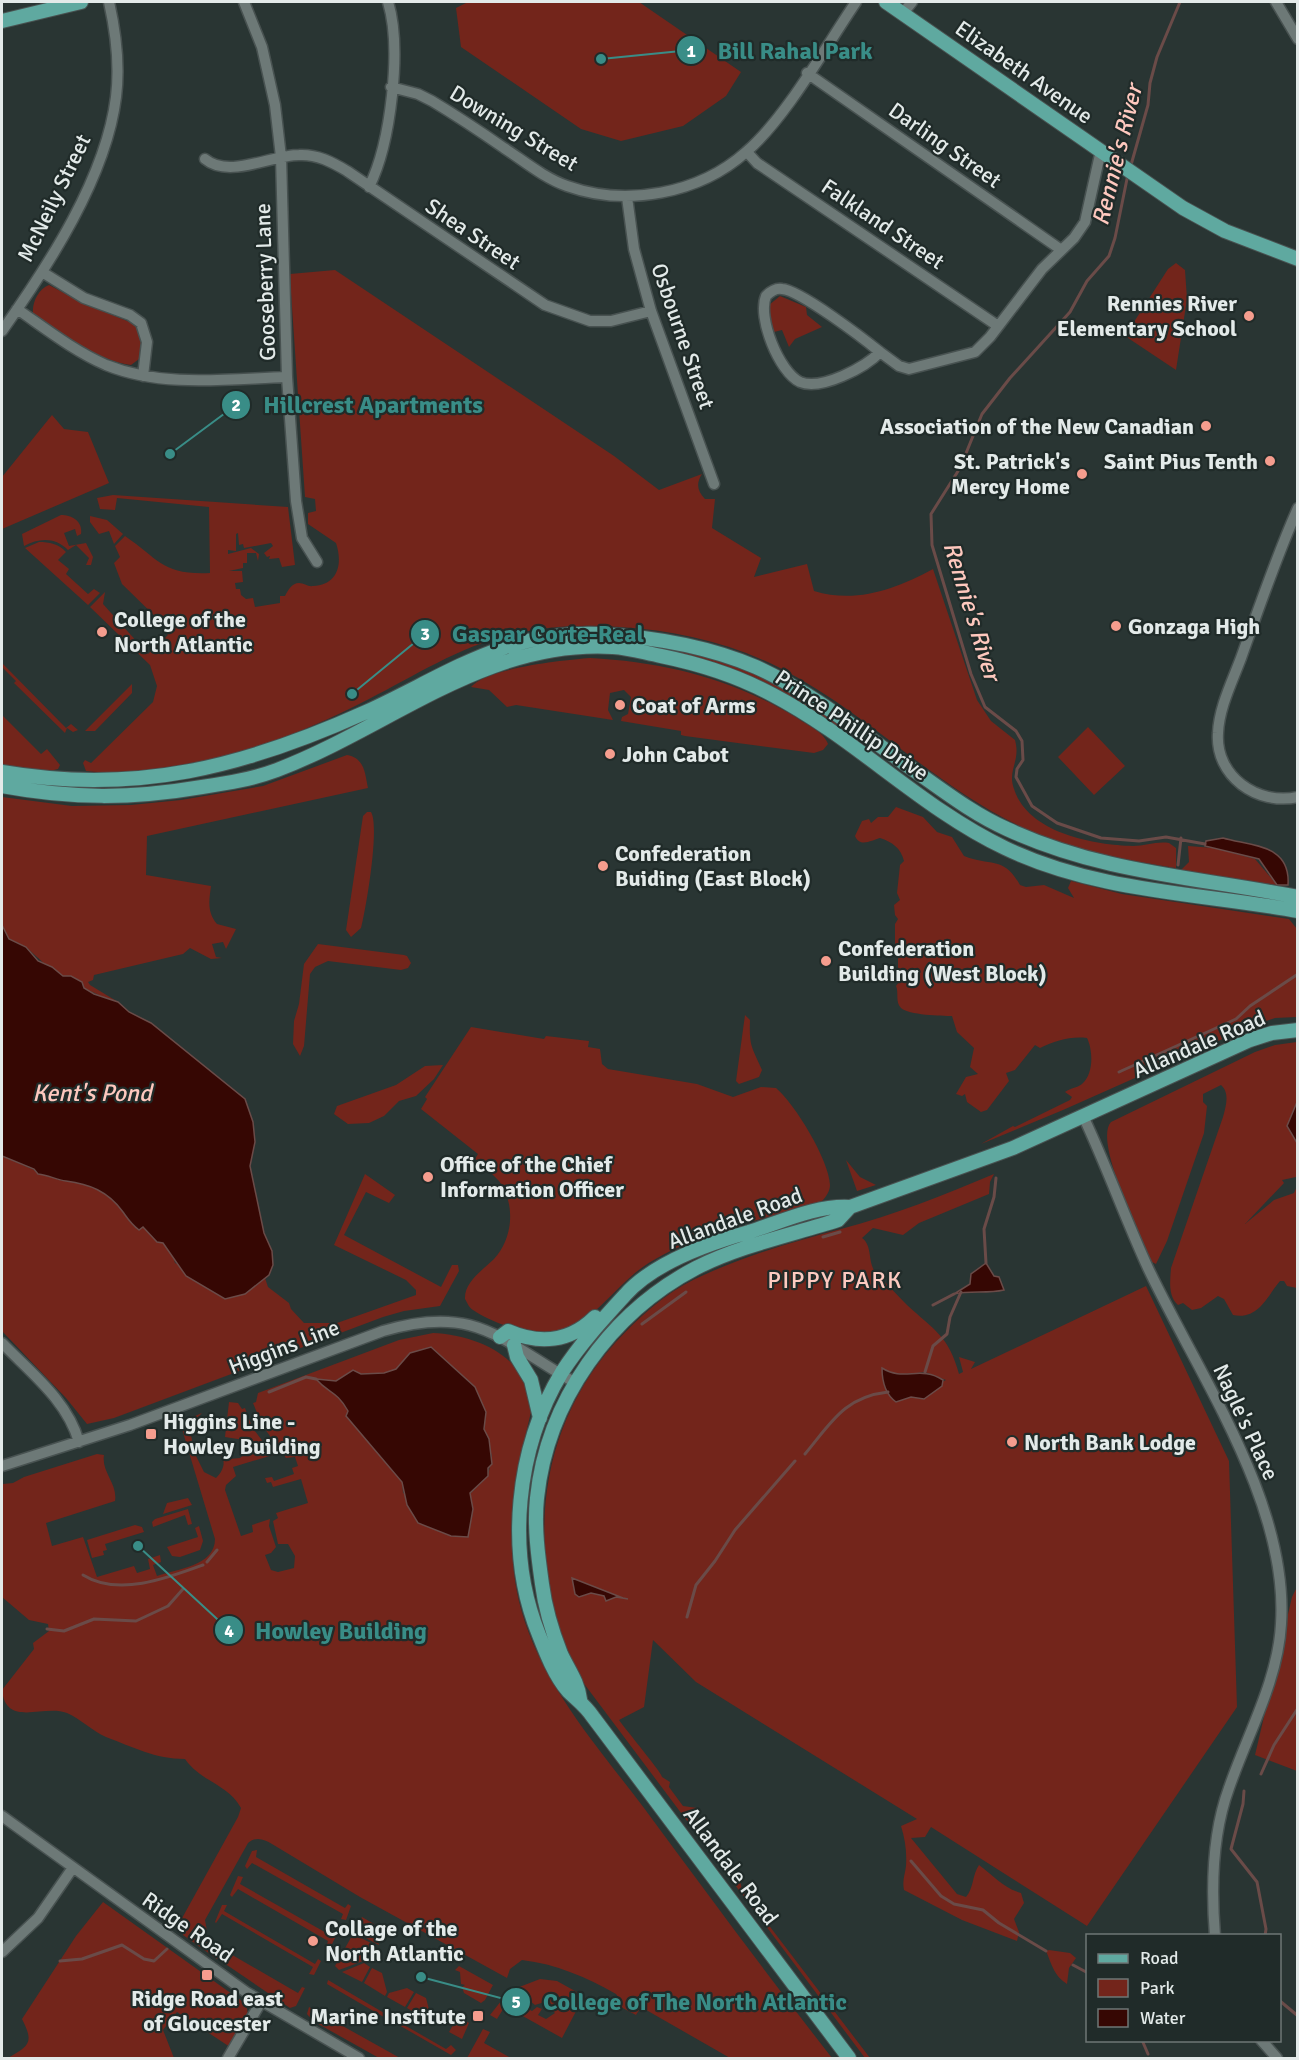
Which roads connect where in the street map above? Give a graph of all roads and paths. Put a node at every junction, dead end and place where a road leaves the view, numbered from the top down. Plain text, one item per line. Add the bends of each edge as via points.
1 (81, 2) edge
2 (109, 2) edge
3 (244, 2) edge
4 (388, 2) edge
5 (856, 2) edge
6 (886, 2) edge
7 (1276, 2) edge
8 (907, 7) edge
9 (2, 21) edge
10 (1298, 39) edge
11 (807, 74) junction
12 (391, 87) junction
13 (1101, 150) junction
14 (747, 152) junction
15 (281, 157) junction
16 (205, 159) dead end
17 (369, 187) junction
18 (627, 197) junction
19 (1060, 249) junction
20 (1298, 259) edge
21 (42, 272) junction
22 (17, 309) junction
23 (651, 311) junction
24 (998, 326) junction
25 (2, 331) edge
26 (880, 352) junction
27 (143, 376) junction
28 (287, 377) junction
29 (714, 484) dead end
30 (1298, 508) edge
31 (317, 562) dead end
32 (2, 771) edge
33 (2, 786) edge
34 (1298, 797) edge
35 (1298, 897) edge
36 (1291, 910) edge
37 (1298, 1030) edge
38 (1084, 1118) junction
39 (850, 1207) junction
40 (624, 1295) junction
41 (500, 1337) junction
42 (2, 1343) edge
43 (513, 1345) junction
44 (561, 1374) junction
45 (574, 1382) junction
46 (540, 1418) junction
47 (79, 1442) junction
48 (2, 1466) edge
49 (580, 1699) junction
50 (2, 1816) edge
51 (72, 1869) junction
52 (1215, 1934) edge
53 (2, 1952) edge
54 (261, 2002) junction
55 (1263, 2042) edge
56 (228, 2058) edge
57 (359, 2058) edge
58 (849, 2058) edge
59 (1277, 2058) edge

1 - 9 main road
2 - 21 street, McNeily Street via 117,64 116,100 91,178
3 - 15 street, Gooseberry Lane via 270,77
4 - 12 street via 392,20
5 - 11 street, Downing Street
6 - 8 main road, Elizabeth Avenue
7 - 10 street
8 - 13 main road, Elizabeth Avenue
11 - 14 street, Downing Street
11 - 19 street, Darling Street
12 - 17 street via 384,148
12 - 18 street, Downing Street via 432,101 555,180 591,192
13 - 19 street via 1085,222
13 - 20 main road, Elizabeth Avenue via 1200,218
14 - 18 street, Downing Street via 718,172 685,186
14 - 24 street, Falkland Street via 757,163
15 - 16 street, Shea Street via 226,167
15 - 17 street, Shea Street via 318,157
15 - 28 street, Gooseberry Lane
17 - 23 street, Shea Street via 545,306 590,321 611,321
18 - 23 street, Osbourne Street via 634,249
19 - 24 street
21 - 22 street, McNeily Street
21 - 27 street via 84,298 141,323 147,342
22 - 25 street, McNeily Street
22 - 27 street via 93,359
23 - 29 street, Osbourne Street
24 - 26 street via 975,352 917,368 904,369
26 - 26 street via 850,327 790,291 777,289 766,296 762,311 772,342 785,367 800,381 817,383 863,368
27 - 28 street via 191,380
28 - 31 street, Gooseberry Lane via 298,522 302,538
30 - 34 street via 1217,734 1226,767 1240,784 1268,798
32 - 35 main road, Prince Phillip Drive via 41,778 96,780 208,769 305,739 490,651 552,636 622,636 699,648 766,672 824,706 995,824 1039,844 1112,866
33 - 36 main road, Prince Phillip Drive via 101,798 238,782 320,751 501,662 573,648 632,649 713,670 775,696 959,822 1006,849 1041,863 1136,888
37 - 38 main road, Allandale Road via 1250,1040
38 - 39 main road, Allandale Road via 993,1156
38 - 52 street, Nagle's Place via 1148,1266 1246,1464 1270,1530 1280,1588 1281,1625 1276,1656 1221,1811 1213,1872
39 - 40 main road, Allandale Road via 832,1206 713,1244 659,1269
39 - 45 main road, Allandale Road via 838,1220 719,1258 683,1276 624,1321
40 - 41 main road via 618,1295 587,1325 566,1336 536,1340 508,1331
40 - 44 main road, Allandale Road
41 - 43 street, Higgins Line
41 - 47 street, Higgins Line via 449,1320 396,1327
42 - 47 street via 55,1396 73,1424
43 - 44 street, Higgins Line
43 - 46 main road via 531,1380
44 - 45 street, Higgins Line
44 - 46 main road, Allandale Road
45 - 49 main road, Allandale Road via 549,1441 539,1479 536,1517 547,1612
46 - 49 main road, Allandale Road via 522,1486 523,1577 547,1652 569,1691
47 - 48 street, Higgins Line
49 - 58 main road, Allandale Road
50 - 51 street, Ridge Road
51 - 53 street via 38,1918
51 - 54 street, Ridge Road
54 - 56 street
54 - 57 street, Ridge Road
55 - 59 street

